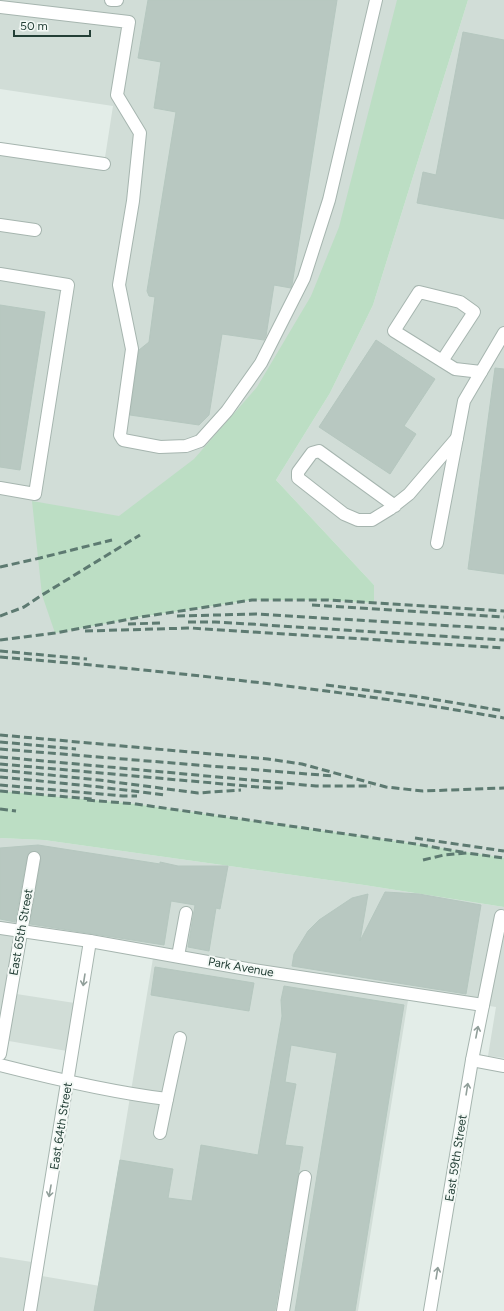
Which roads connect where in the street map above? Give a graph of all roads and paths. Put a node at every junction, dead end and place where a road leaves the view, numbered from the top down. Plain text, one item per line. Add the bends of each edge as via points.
1 (111, 0) edge
2 (117, 0) edge
3 (376, 0) edge
4 (0, 7) edge
5 (0, 149) edge
6 (104, 164) dead end
7 (0, 225) edge
8 (35, 230) dead end
9 (0, 274) edge
10 (504, 333) edge
11 (442, 361) junction
12 (481, 372) junction
13 (457, 438) junction
14 (0, 488) edge
15 (395, 506) junction
16 (437, 543) dead end
17 (34, 858) dead end
18 (186, 913) dead end
19 (501, 916) dead end
20 (0, 928) edge
21 (20, 932) junction
22 (90, 941) junction
23 (178, 956) junction
24 (483, 1005) junction
25 (180, 1038) dead end
26 (0, 1054) edge
27 (472, 1060) junction
28 (0, 1065) edge
29 (504, 1066) edge
30 (68, 1082) junction
31 (167, 1099) junction
32 (160, 1133) dead end
33 (304, 1177) dead end
34 (30, 1311) edge
35 (283, 1311) edge
36 (430, 1311) edge

1 - 2 street
3 - 4 street via 329,200 304,278 261,363 227,411 200,441 186,446 160,446 123,440 120,435 132,349 119,285 133,202 140,133 117,95 129,22
5 - 6 street
7 - 8 street
9 - 14 street via 68,286 35,494
10 - 12 street
11 - 11 street via 394,330 419,292 460,302 474,312
11 - 12 street via 455,369
12 - 13 street via 464,401
13 - 15 street via 409,494
13 - 16 street
15 - 15 street via 372,520 358,520 344,514 298,478 298,472 312,453 319,451
17 - 21 street, East 65th Street
18 - 23 street
19 - 24 street, East 59th Street
20 - 21 street, Park Avenue
21 - 22 street, Park Avenue
21 - 26 street, East 65th Street
22 - 23 street, Park Avenue
22 -> 30 street, East 64th Street
23 - 24 street, Park Avenue
27 -> 24 street, East 59th Street
25 - 31 street
27 - 29 street
36 -> 27 street, East 59th Street
28 - 30 street
30 - 31 street via 130,1095
30 -> 34 street, East 64th Street
31 - 32 street
33 - 35 street

